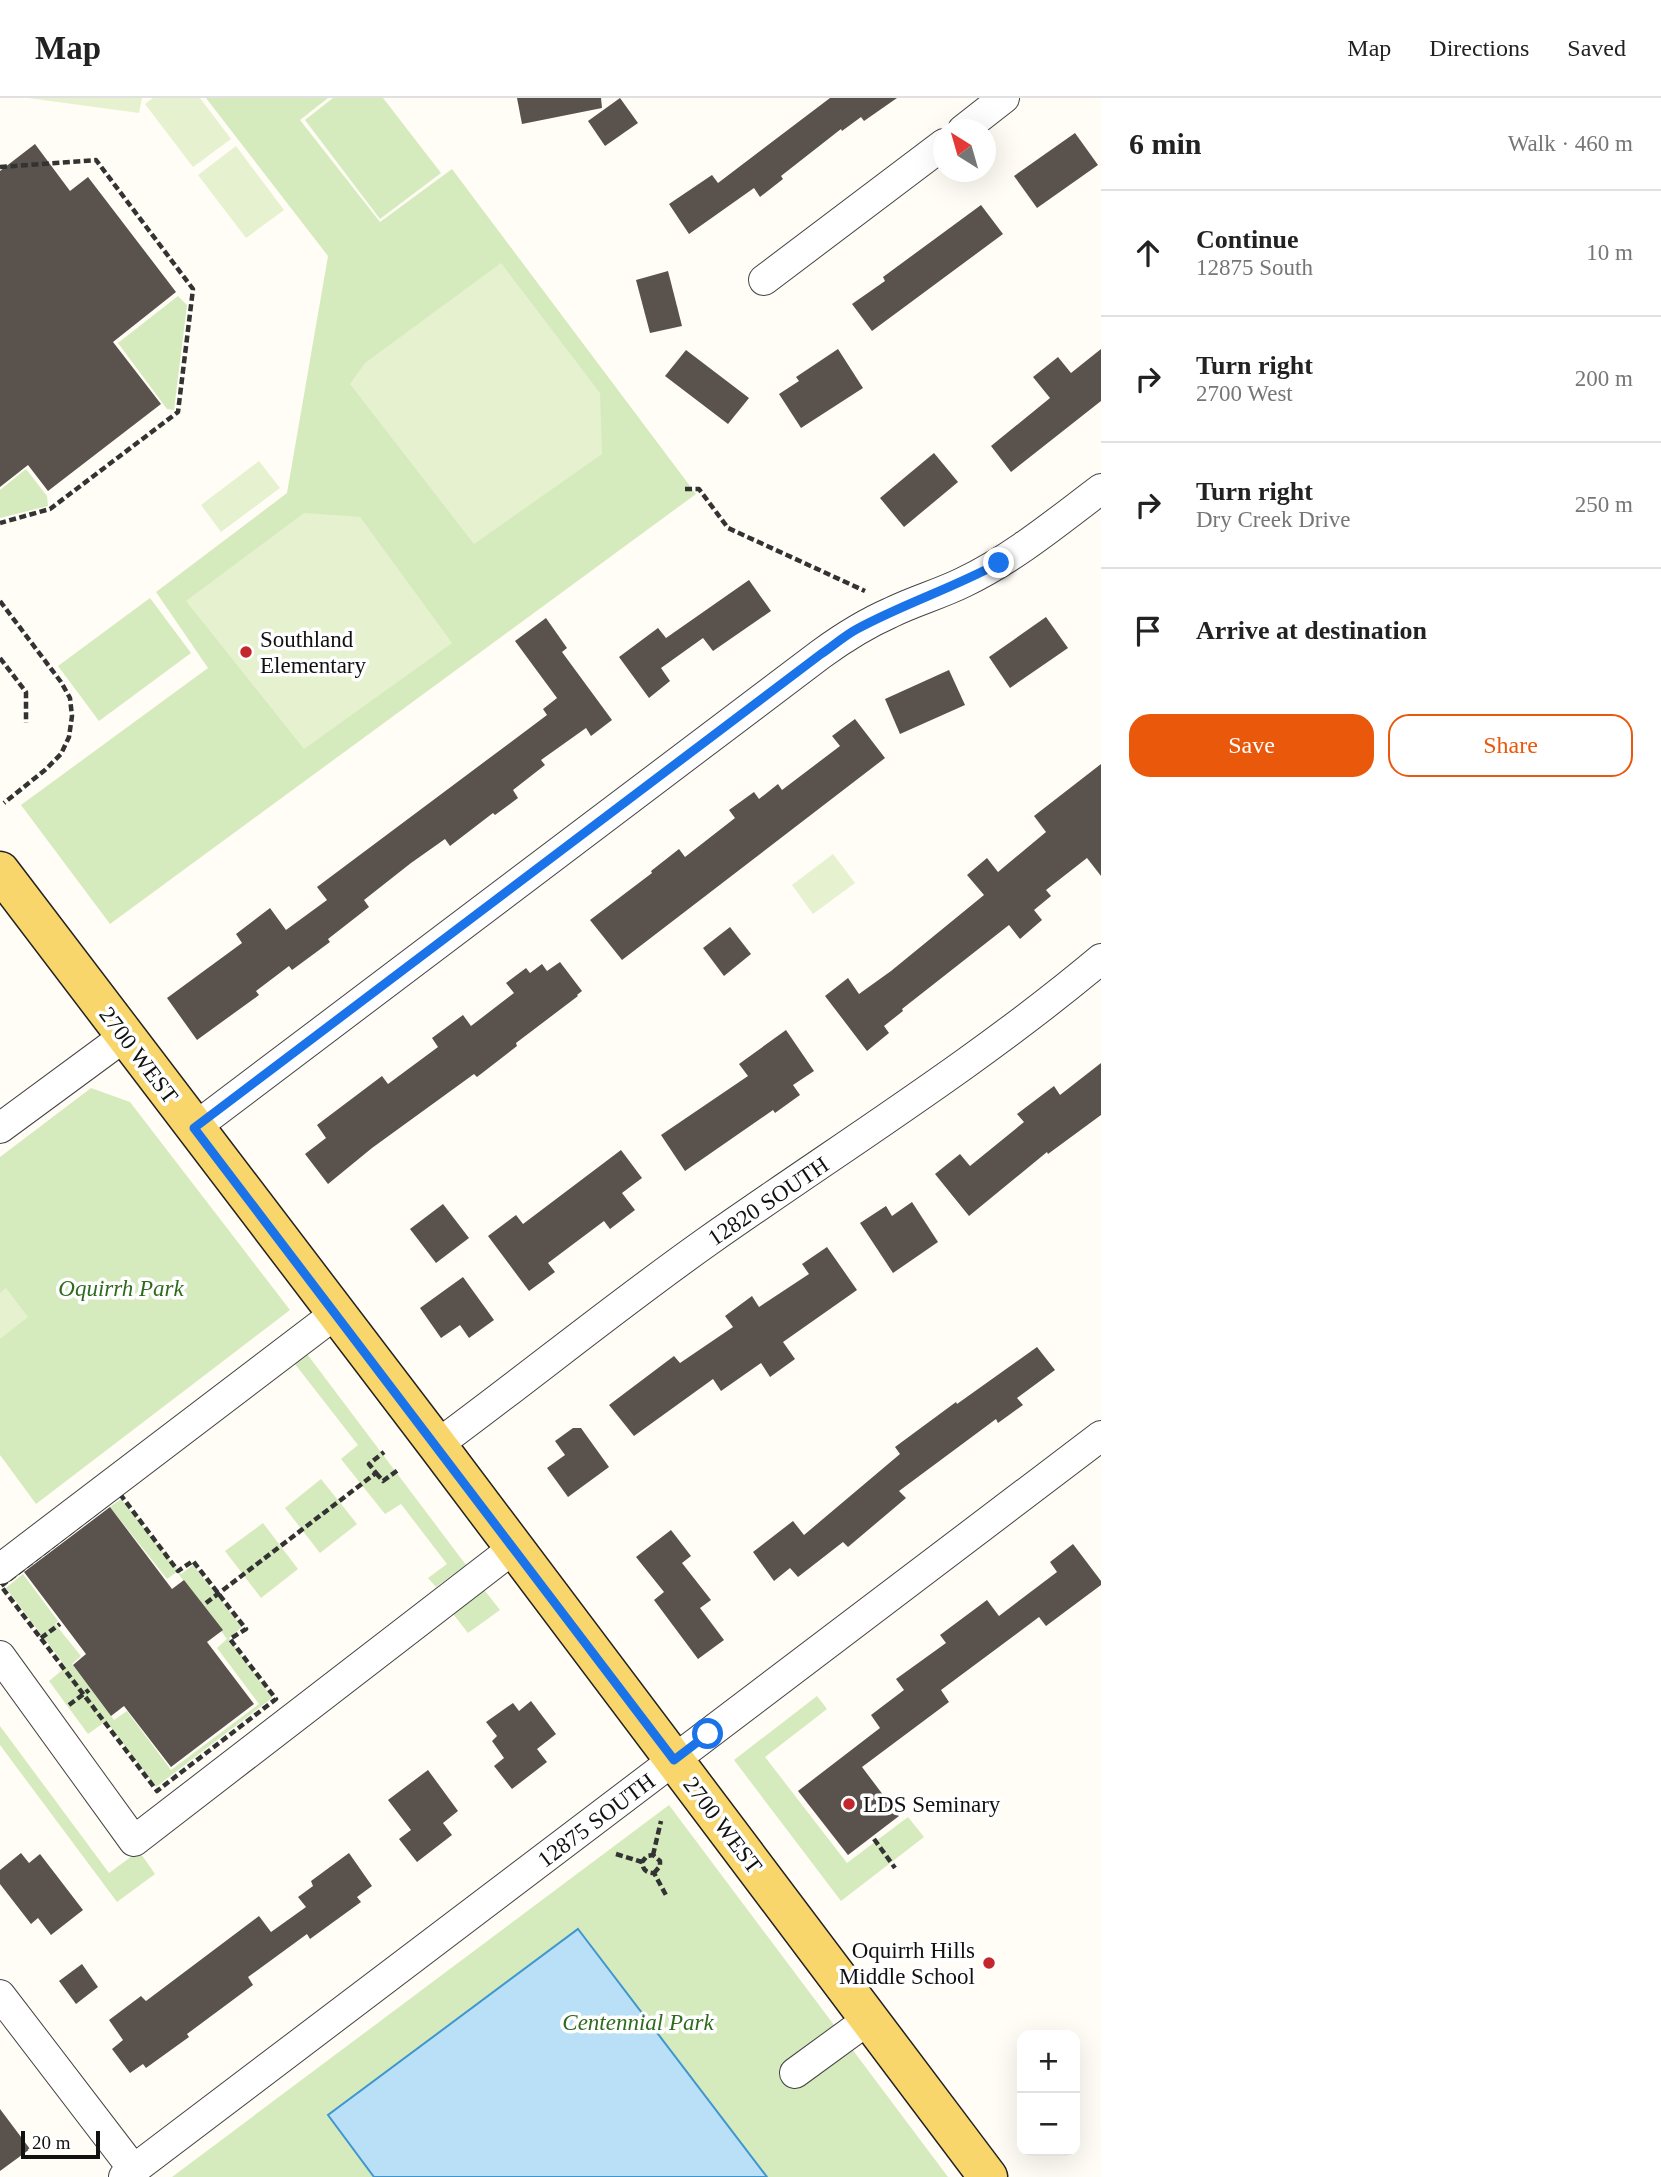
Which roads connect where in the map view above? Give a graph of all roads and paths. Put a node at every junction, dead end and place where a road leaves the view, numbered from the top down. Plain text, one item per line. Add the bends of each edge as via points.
1 (1004, 98) edge
2 (977, 119) edge
3 (933, 152) edge
4 (0, 167) edge
5 (764, 280) dead end
6 (685, 489) dead end
7 (1101, 489) edge
8 (0, 523) edge
9 (866, 591) dead end
10 (0, 601) edge
11 (0, 658) edge
12 (26, 723) dead end
13 (4, 803) dead end
14 (0, 871) edge
15 (1101, 959) edge
16 (125, 1037) junction
17 (0, 1128) edge
18 (194, 1128) junction
19 (335, 1314) junction
20 (1101, 1436) edge
21 (437, 1446) junction
22 (384, 1452) dead end
23 (398, 1470) dead end
24 (376, 1474) junction
25 (514, 1548) junction
26 (0, 1569) edge
27 (219, 1594) junction
28 (206, 1603) dead end
29 (60, 1624) dead end
30 (41, 1638) junction
31 (0, 1656) edge
32 (89, 1690) dead end
33 (84, 1694) junction
34 (69, 1706) dead end
35 (674, 1760) junction
36 (661, 1821) dead end
37 (874, 1839) dead end
38 (616, 1854) dead end
39 (653, 1855) junction
40 (642, 1862) junction
41 (895, 1868) dead end
42 (654, 1873) junction
43 (667, 1897) dead end
44 (0, 1994) edge
45 (869, 2019) junction
46 (794, 2073) dead end
47 (129, 2173) edge
48 (988, 2177) edge

1 - 2 street
3 - 5 street
4 - 8 path via 96,160 193,289 178,412 50,509
6 - 9 path via 699,489 727,528
7 - 18 street via 999,563 892,612 821,654
10 - 13 path via 61,682 70,698 72,716 61,754
11 - 12 path via 26,692
14 - 16 main road, 2700 WEST
15 - 21 street, 12820 SOUTH via 962,1068 706,1242
16 - 17 street
16 - 18 main road, 2700 WEST
18 - 19 main road, 2700 WEST
19 - 21 main road, 2700 WEST
19 - 26 street
20 - 35 street, 12875 SOUTH
21 - 25 main road, 2700 WEST
22 - 24 path via 369,1464
23 - 24 path via 383,1481
24 - 27 path
25 - 31 street via 134,1841
25 - 35 main road, 2700 WEST
27 - 28 path
27 - 30 path via 193,1561 178,1571 120,1494 1,1586
27 - 33 path via 246,1629 230,1639 276,1699 157,1791
29 - 30 path
30 - 33 path
32 - 33 path
33 - 34 path
35 - 45 main road, 2700 WEST
35 - 47 street, 12875 SOUTH
36 - 39 path
37 - 41 path
38 - 40 path
39 - 40 path
39 - 42 path via 660,1863
40 - 42 path via 645,1871
42 - 43 path
44 - 47 street
45 - 46 street
45 - 48 main road, 2700 WEST

